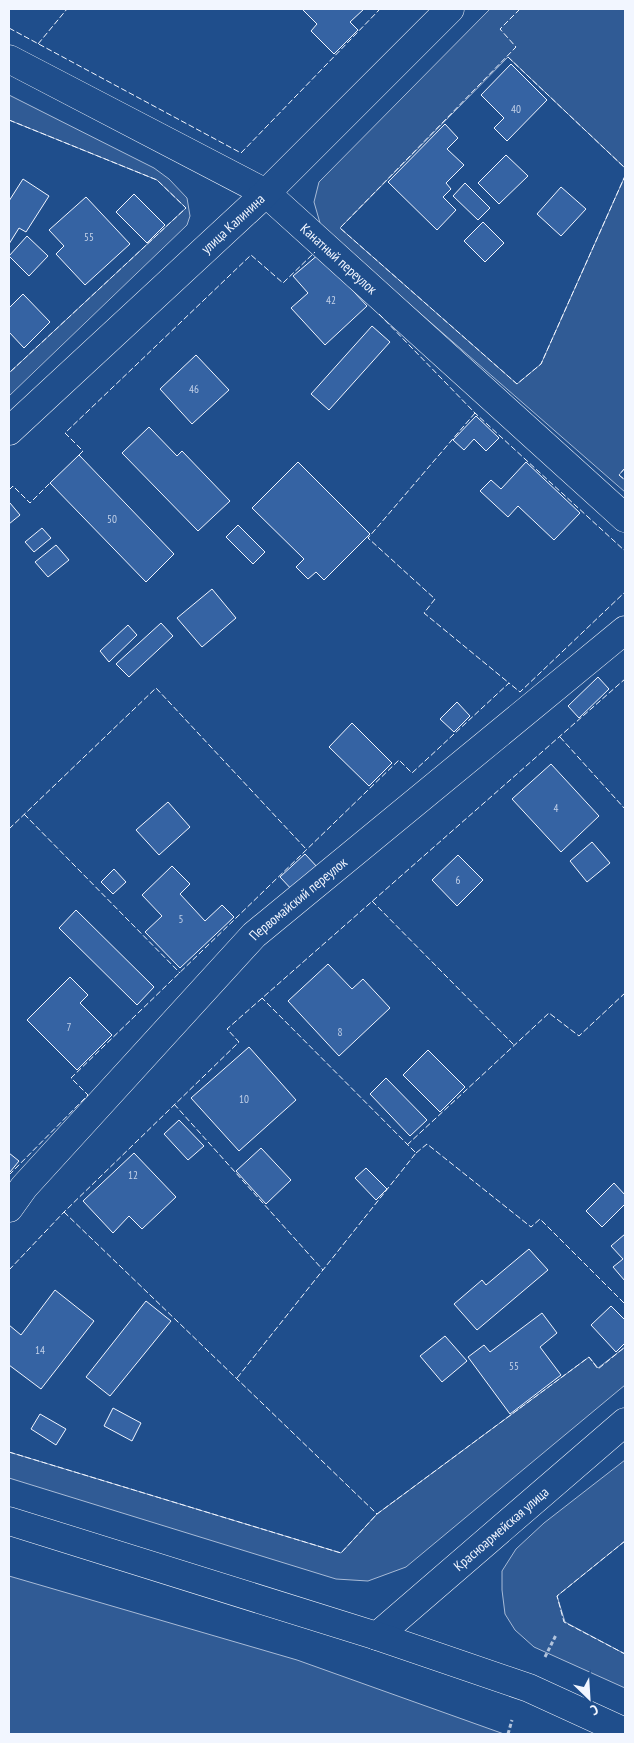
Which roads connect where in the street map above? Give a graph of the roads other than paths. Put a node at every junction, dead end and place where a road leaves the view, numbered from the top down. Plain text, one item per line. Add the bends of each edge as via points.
1 (450, 9) edge
2 (9, 59) edge
3 (266, 193) junction
4 (9, 431) edge
5 (625, 518) edge
6 (625, 630) edge
7 (9, 1208) edge
8 (625, 1422) edge
9 (9, 1521) edge
10 (377, 1636) junction
11 (625, 1732) edge

1 - 3 main road, улица Калинина
2 - 3 main road, Канатный переулок
3 - 4 main road, улица Калинина
3 - 5 main road, Канатный переулок
6 - 7 main road, Первомайский переулок via 254,936 24,1187
8 - 10 main road, Красноармейская улица
9 - 10 main road
10 - 11 main road via 530,1688

